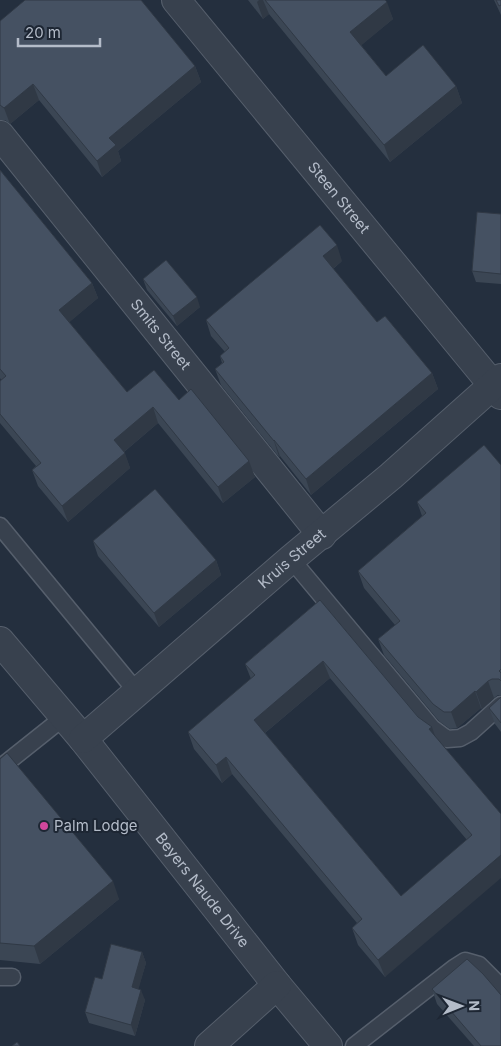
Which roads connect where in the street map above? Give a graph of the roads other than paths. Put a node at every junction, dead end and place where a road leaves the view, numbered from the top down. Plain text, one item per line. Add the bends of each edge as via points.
1 (176, 0) edge
2 (0, 135) edge
3 (498, 386) edge
4 (0, 526) edge
5 (322, 534) junction
6 (292, 560) junction
7 (0, 641) edge
8 (137, 692) junction
9 (501, 705) edge
10 (64, 717) junction
11 (83, 739) junction
12 (0, 768) edge
13 (278, 985) junction
14 (501, 987) edge
15 (209, 1046) edge
16 (328, 1046) edge
17 (354, 1046) edge

1 - 3 street, Steen Street
2 - 5 street, Smits Street
3 - 5 street, Kruis Street
4 - 8 lane
5 - 6 street, Kruis Street
6 - 8 street, Kruis Street
6 - 9 lane via 432,728 446,739 460,738 471,732
7 - 10 street, Beyers Naude Drive
8 - 11 street, Kruis Street
10 - 11 street, Beyers Naude Drive
10 - 12 lane
11 - 13 street, Beyers Naude Drive
13 - 15 street
13 - 16 street, Beyers Naude Drive
14 - 17 lane via 479,965 465,961

